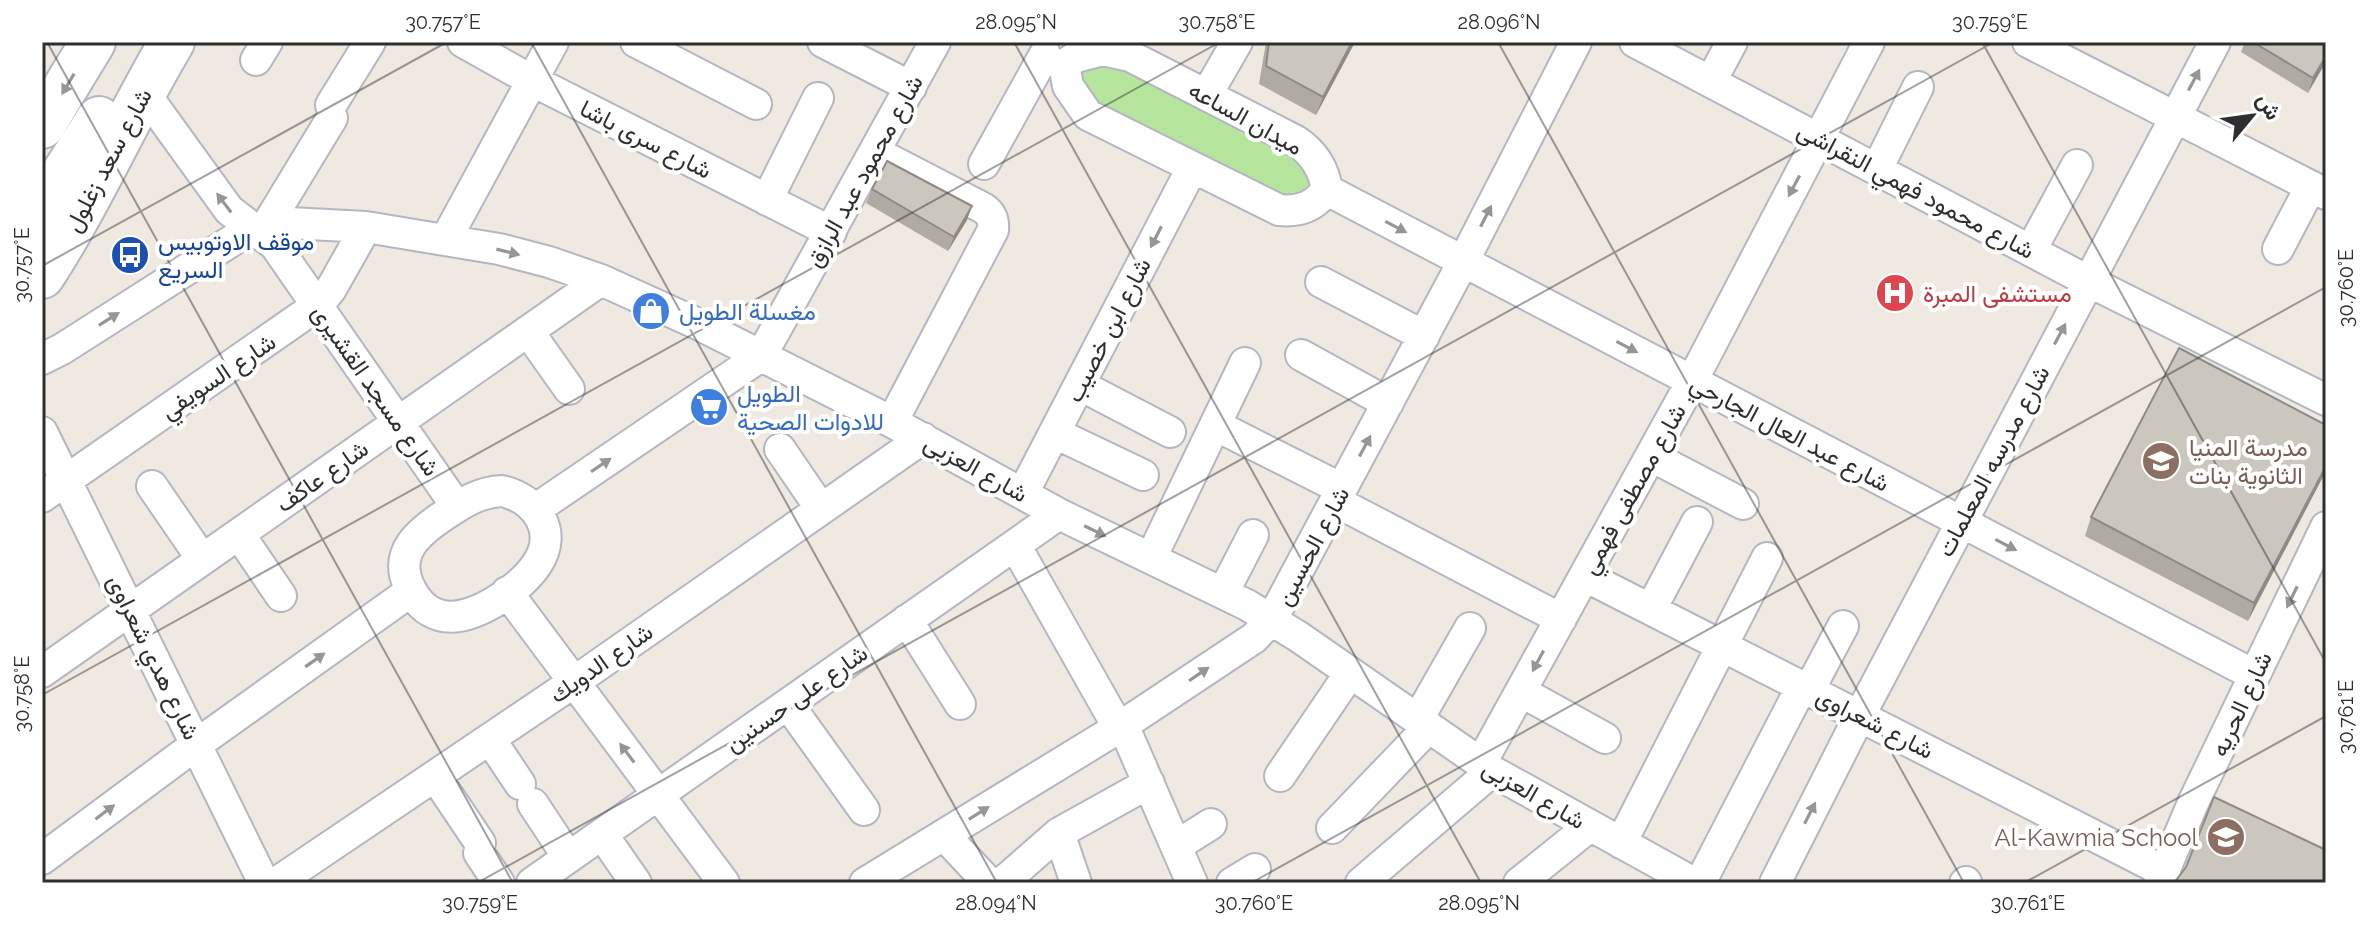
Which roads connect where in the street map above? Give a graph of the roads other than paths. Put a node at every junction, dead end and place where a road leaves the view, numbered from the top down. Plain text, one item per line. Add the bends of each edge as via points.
1 (93, 42) edge
2 (147, 42) edge
3 (172, 42) edge
4 (370, 42) edge
5 (553, 42) edge
6 (636, 42) edge
7 (823, 42) edge
8 (935, 42) edge
9 (1237, 42) edge
10 (1576, 42) edge
11 (1635, 42) edge
12 (1732, 42) edge
13 (1869, 42) edge
14 (2028, 42) edge
15 (2215, 42) edge
16 (465, 43) edge
17 (1044, 54) edge
18 (531, 80) junction
19 (1711, 81) junction
20 (911, 87) junction
21 (1918, 87) dead end
22 (143, 91) junction
23 (1207, 94) junction
24 (818, 98) dead end
25 (756, 104) dead end
26 (2174, 117) junction
27 (42, 126) edge
28 (1818, 139) junction
29 (875, 152) junction
30 (984, 164) dead end
31 (2077, 165) dead end
32 (1192, 168) junction
33 (1877, 169) junction
34 (1327, 190) junction
35 (2319, 190) edge
36 (767, 200) junction
37 (42, 207) edge
38 (260, 227) junction
39 (366, 227) junction
40 (831, 232) junction
41 (446, 239) junction
42 (2278, 249) dead end
43 (2031, 250) junction
44 (1463, 262) junction
45 (42, 276) edge
46 (601, 280) junction
47 (2088, 281) junction
48 (1321, 282) dead end
49 (318, 305) junction
50 (528, 331) junction
51 (1424, 336) junction
52 (1301, 355) dead end
53 (761, 356) junction
54 (42, 359) edge
55 (1245, 363) dead end
56 (1692, 381) junction
57 (1080, 385) junction
58 (569, 389) dead end
59 (2326, 400) edge
60 (1388, 403) junction
61 (398, 422) junction
62 (892, 422) junction
63 (1215, 425) junction
64 (42, 432) edge
65 (1170, 432) dead end
66 (1055, 433) junction
67 (923, 438) junction
68 (780, 449) dead end
69 (1651, 456) junction
70 (1143, 475) dead end
71 (152, 486) dead end
72 (54, 489) edge
73 (1023, 493) junction
74 (1338, 495) junction
75 (1743, 504) dead end
76 (457, 507) junction
77 (536, 509) junction
78 (821, 509) junction
79 (1059, 514) junction
80 (1697, 522) dead end
81 (1961, 522) junction
82 (2326, 527) edge
83 (239, 534) junction
84 (1253, 535) dead end
85 (1015, 545) junction
86 (1151, 558) junction
87 (1767, 558) dead end
88 (202, 559) junction
89 (1585, 576) junction
90 (411, 591) junction
91 (507, 592) junction
92 (1223, 593) junction
93 (281, 596) dead end
94 (1651, 609) junction
95 (130, 610) junction
96 (1272, 619) junction
97 (1561, 619) junction
98 (907, 620) junction
99 (1843, 626) dead end
100 (1470, 628) dead end
101 (1722, 645) junction
102 (42, 672) edge
103 (1350, 673) junction
104 (2254, 675) junction
105 (574, 682) junction
106 (1806, 688) junction
107 (1522, 692) junction
108 (788, 704) junction
109 (960, 704) dead end
110 (1860, 715) junction
111 (1424, 723) junction
112 (1121, 726) junction
113 (1605, 738) dead end
114 (490, 739) junction
115 (197, 744) junction
116 (1486, 767) junction
117 (435, 776) junction
118 (1280, 776) dead end
119 (1149, 783) junction
120 (658, 795) junction
121 (864, 810) dead end
122 (1211, 824) dead end
123 (1590, 826) junction
124 (1332, 828) dead end
125 (1059, 833) junction
126 (602, 834) junction
127 (944, 835) junction
128 (1621, 843) junction
129 (1176, 846) junction
130 (568, 857) junction
131 (42, 859) edge
132 (2162, 878) edge
133 (877, 880) edge
134 (1687, 881) edge
135 (534, 882) edge
136 (264, 883) edge
137 (276, 883) edge
138 (499, 883) edge
139 (636, 883) edge
140 (724, 883) edge
141 (989, 883) edge
142 (1002, 883) edge
143 (1076, 883) edge
144 (1192, 883) edge
145 (1361, 883) edge
146 (1519, 883) edge
147 (1775, 883) edge

1 -> 27 main road
2 - 37 main road
3 - 22 main road, شارع سعد زغلول
4 - 38 street
5 - 18 street
6 - 25 street
7 - 20 street
8 - 20 street, شارع محمود عبد الرازق
9 - 23 street
44 -> 10 street, شارع الحسين
11 - 19 street, شارع محمود فهمي النقراشى
12 - 19 street
13 - 28 street, شارع مصطفى فهمي
14 - 26 street
26 -> 15 street, شارع مدرسه المعلمات
16 - 18 street, شارع سرى باشا
17 - 23 street, ميدان الساعه via 1116,52
17 - 30 street
17 - 32 street via 1088,115
18 - 36 street, شارع سرى باشا
18 - 41 street
19 - 28 street, شارع محمود فهمي النقراشى
20 - 29 street, شارع محمود عبد الرازق
21 - 33 street
38 -> 22 street, شارع مسجد القشيرى via 229,210
22 - 45 main road, شارع سعد زغلول
23 - 34 street, ميدان الساعه via 1306,148 1321,167
24 - 36 street
26 - 35 street
26 - 47 street, شارع مدرسه المعلمات
28 - 33 street, شارع محمود فهمي النقراشى
28 -> 56 street, شارع مصطفى فهمي
29 - 40 street, شارع محمود عبد الرازق
29 - 62 street via 983,208 994,224
31 - 43 street
32 - 34 street via 1279,210 1306,208
32 -> 57 street, شارع ابن خصيب
33 - 43 street, شارع محمود فهمي النقراشى
34 -> 44 street, شارع عبد العال الجارحي
35 - 42 street
36 - 40 street, شارع سرى باشا
38 - 39 street, شارع العزبى
38 - 49 street, شارع مسجد القشيرى
54 -> 38 street
39 - 41 street, شارع العزبى
39 - 49 street, شارع السويفي
40 - 53 street, شارع محمود عبد الرازق
41 -> 46 street, شارع العزبى
43 - 47 street, شارع محمود فهمي النقراشى
44 - 51 street, شارع الحسين
44 -> 56 street, شارع عبد العال الجارحي
46 - 50 street, شارع عاكف
46 - 53 street, شارع العزبى
47 - 59 street, شارع محمود فهمي النقراشى
81 -> 47 street, شارع مدرسه المعلمات
48 - 51 street
49 - 61 street, شارع مسجد القشيرى
49 - 72 street, شارع السويفي
50 - 58 street
50 - 61 street, شارع عاكف
51 - 60 street, شارع الحسين
52 - 60 street
53 - 62 street, شارع العزبى
77 -> 53 street, شارع محمود عبد الرازق
55 - 63 street
56 - 69 street, شارع مصطفى فهمي
56 - 81 street, شارع عبد العال الجارحي
57 - 65 street
57 - 66 street, شارع ابن خصيب
74 -> 60 street, شارع الحسين
61 - 76 street, شارع مسجد القشيرى
61 - 83 street, شارع عاكف
62 - 67 street, شارع العزبى
63 - 74 street
63 - 86 street
64 - 72 street, شارع هدي شعراوى
66 - 70 street
66 - 73 street, شارع ابن خصيب
67 - 73 street, شارع العزبى
67 - 78 street, شارع الدويك
68 - 78 street
69 - 75 street
69 - 89 street, شارع مصطفى فهمي
71 - 88 street
72 - 95 street, شارع هدي شعراوى
73 - 79 street, شارع العزبى
74 - 96 street, شارع الحسين
74 - 97 street
76 - 77 street via 502,491
76 - 90 street via 424,528 411,544 404,562
77 - 91 street via 545,543 539,562
78 - 105 street, شارع الدويك
79 - 85 street, شارع على حسنين
79 -> 86 street, شارع العزبى
80 - 94 street
81 -> 104 street, شارع عبد العال الجارحي
81 - 110 street, شارع مدرسه المعلمات
82 -> 104 street, شارع الحريه
83 - 88 street, شارع عاكف
83 - 93 street
84 - 92 street
85 - 98 street, شارع على حسنين
85 - 112 street
86 - 92 street, شارع العزبى
87 - 101 street
88 - 95 street, شارع عاكف
89 - 94 street, شارع شعراوى
89 - 97 street, شارع مصطفى فهمي
90 - 91 street via 423,607 449,618 477,611
115 -> 90 street
91 - 105 street
92 - 96 street, شارع العزبى
94 - 101 street, شارع شعراوى
95 - 102 street, شارع عاكف
95 - 115 street, شارع هدي شعراوى
96 - 103 street, شارع العزبى
112 -> 96 street, شارع الحسين via 1254,638
97 -> 107 street, شارع مصطفى فهمي
98 - 108 street, شارع على حسنين
98 - 109 street
99 - 106 street
100 - 111 street
101 - 106 street, شارع شعراوى
101 - 128 street
103 - 111 street, شارع العزبى
103 - 118 street
104 - 132 street, شارع الحريه
105 - 114 street, شارع الدويك
120 -> 105 street
106 - 110 street, شارع شعراوى
106 - 134 street
107 - 113 street
107 - 116 street, شارع مصطفى فهمي
108 - 120 street, شارع على حسنين
108 - 121 street
110 - 132 street, شارع شعراوى
147 -> 110 street, شارع مدرسه المعلمات
111 - 116 street, شارع العزبى
111 - 124 street
112 - 119 street
127 -> 112 street, شارع الحسين
114 - 117 street, شارع الدويك
114 - 130 street
131 -> 115 street
115 - 136 street, شارع هدي شعراوى
116 - 123 street, شارع العزبى
116 - 145 street, شارع مصطفى فهمي
117 - 137 street, شارع الدويك
117 - 138 street
119 - 125 street
119 - 129 street
120 - 126 street, شارع على حسنين
120 - 140 street
122 - 129 street
123 - 128 street, شارع العزبى
123 - 146 street
125 - 142 street
125 - 143 street
126 - 130 street, شارع على حسنين
126 - 139 street
127 - 133 street, شارع الحسين
127 - 141 street
128 - 134 street, شارع العزبى
129 - 144 street
130 - 135 street, شارع على حسنين

